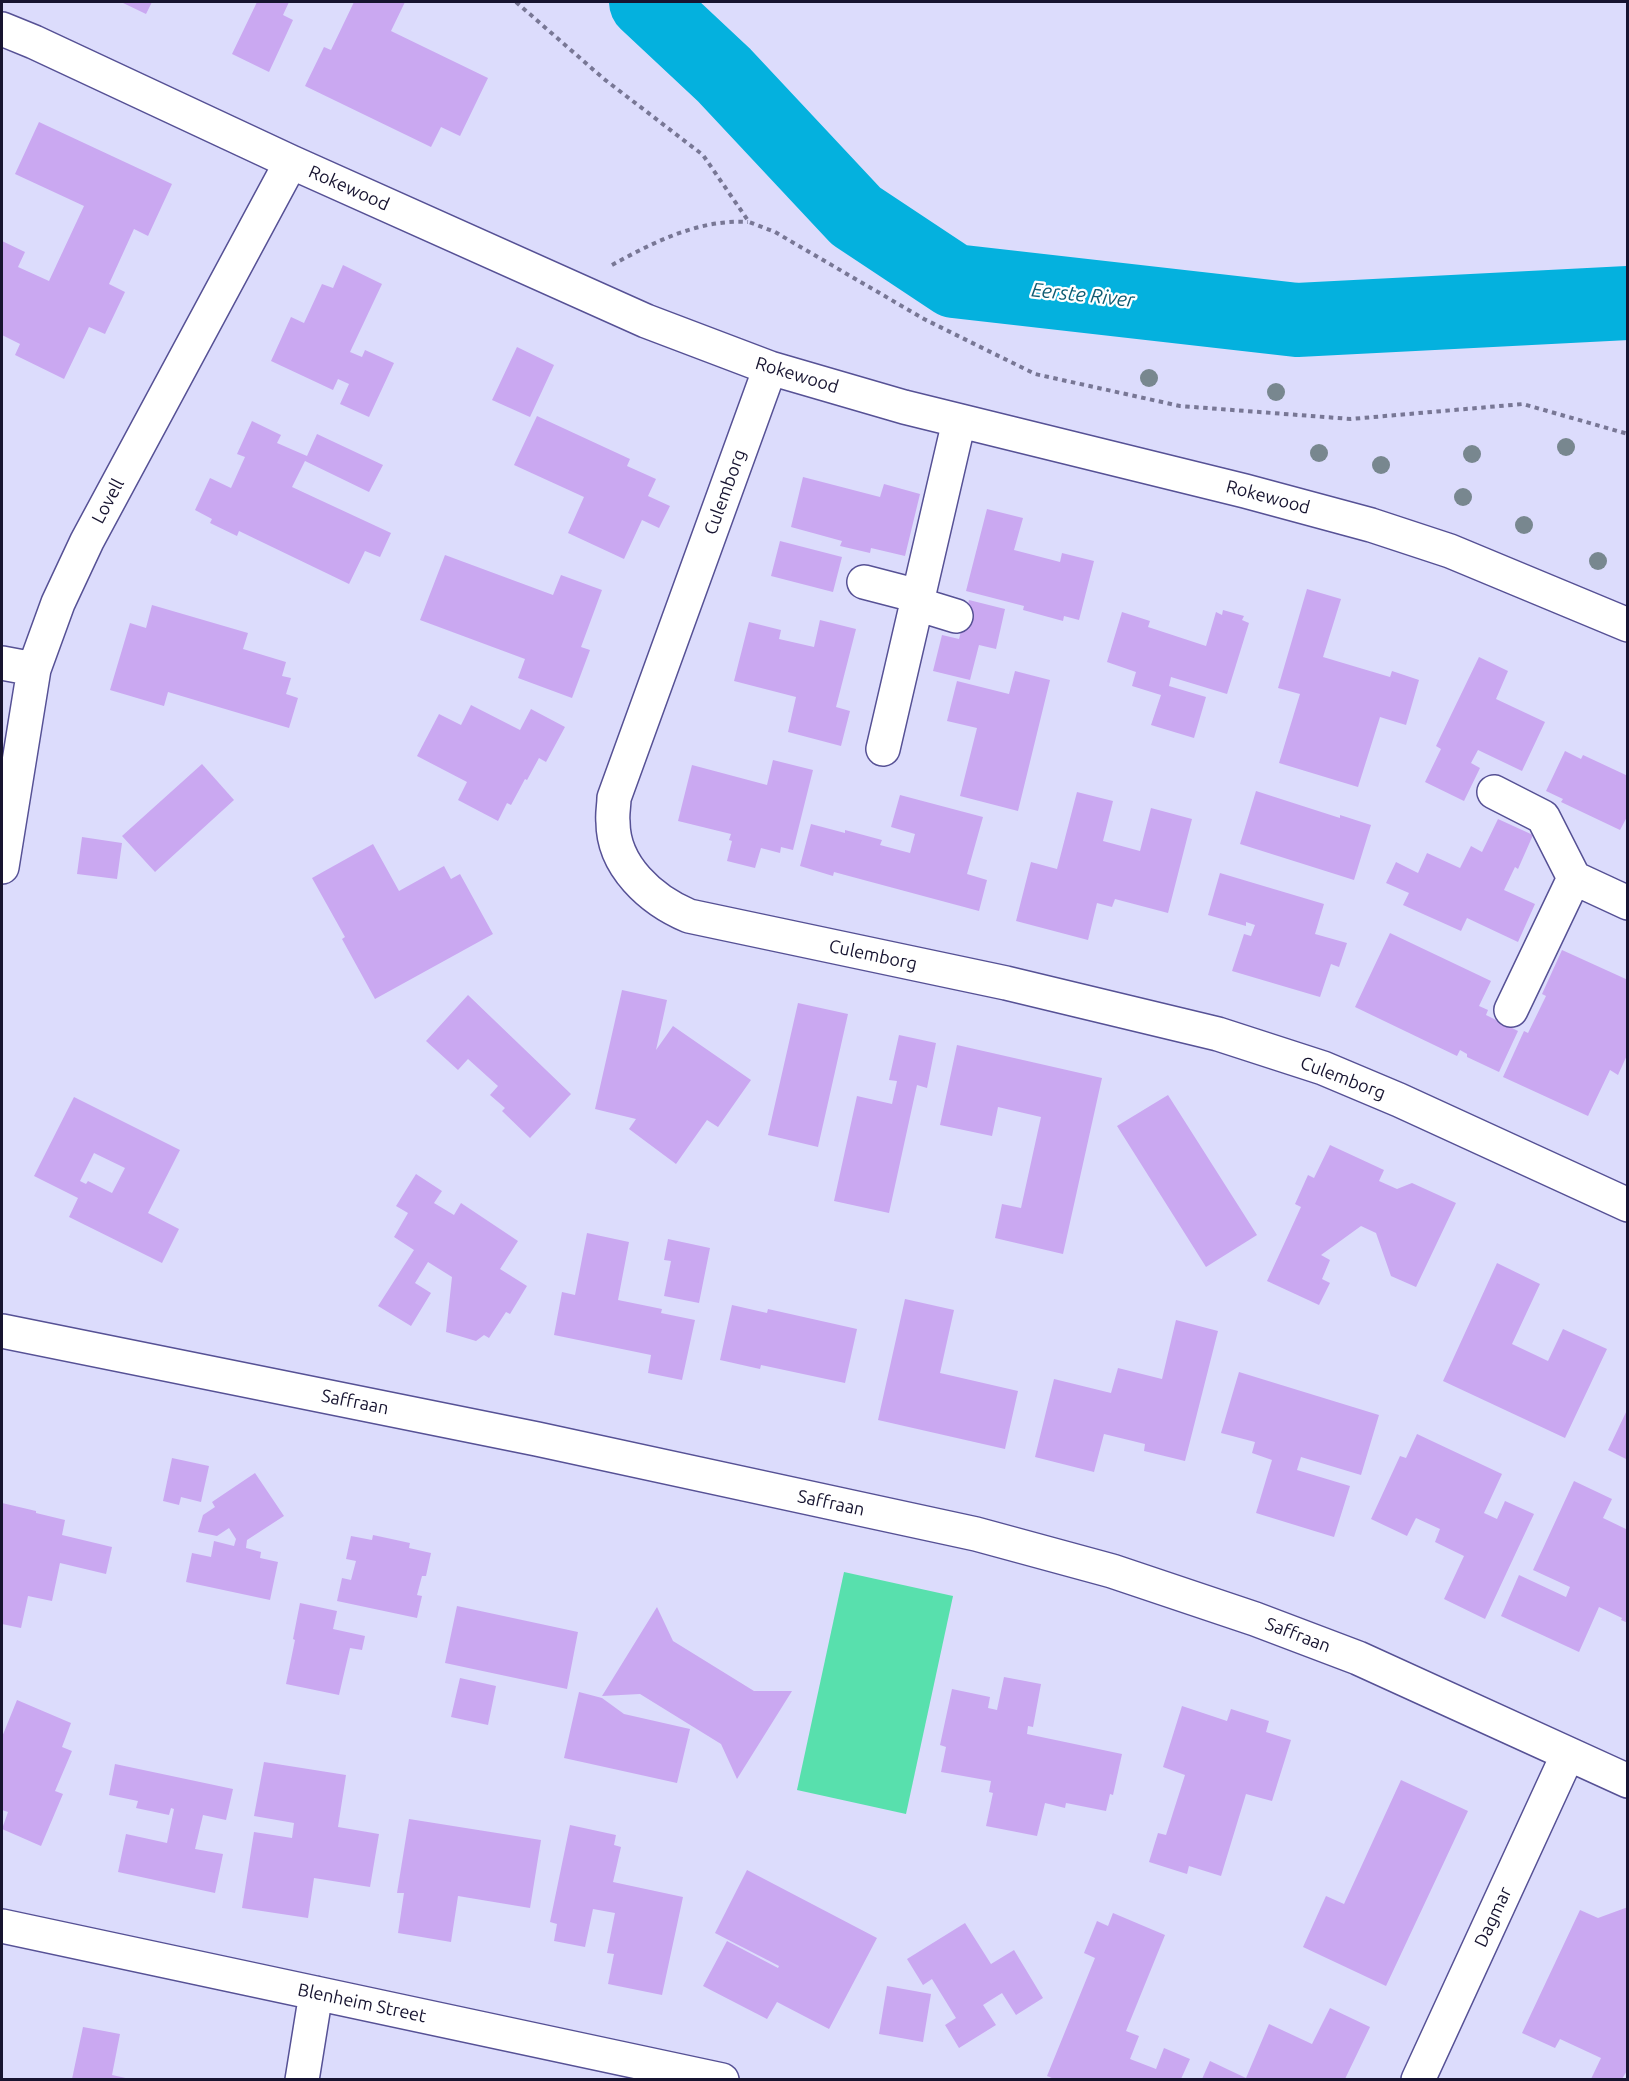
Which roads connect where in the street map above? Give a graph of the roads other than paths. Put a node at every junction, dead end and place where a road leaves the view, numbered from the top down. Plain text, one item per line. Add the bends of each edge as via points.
1 (2, 29) edge
2 (291, 162) junction
3 (770, 369) junction
4 (959, 421) junction
5 (864, 582) dead end
6 (918, 600) junction
7 (956, 616) dead end
8 (1628, 625) edge
9 (2, 663) edge
10 (34, 669) junction
11 (883, 749) dead end
12 (1494, 792) dead end
13 (2, 867) edge
14 (1574, 878) junction
15 (1627, 902) edge
16 (1511, 1010) dead end
17 (1628, 1205) edge
18 (2, 1331) edge
19 (1568, 1754) junction
20 (1628, 1781) edge
21 (2, 1926) edge
22 (316, 1993) junction
23 (302, 2079) edge
24 (722, 2079) edge
25 (1418, 2079) edge

1 - 2 street, Rokewood
2 - 3 street, Rokewood via 646,321
2 - 10 street, Lovell via 87,541 58,603
3 - 4 street, Rokewood
3 - 17 street, Culemborg via 614,798 612,824 618,847 629,871 647,892 689,916 1006,983 1228,1037 1323,1068
4 - 6 street
4 - 8 street, Rokewood via 1371,525 1461,555
5 - 6 street
6 - 7 street
6 - 11 street
9 - 10 street
10 - 13 street, Lovell
12 - 14 street via 1543,817
14 - 15 street
14 - 16 street
18 - 19 street, Saffraan via 537,1439 987,1537 1112,1571 1255,1619 1358,1658
19 - 20 street, Saffraan
19 - 25 street, Dagmar
21 - 22 street, Blenheim Street
22 - 23 street
22 - 24 street, Blenheim Street

